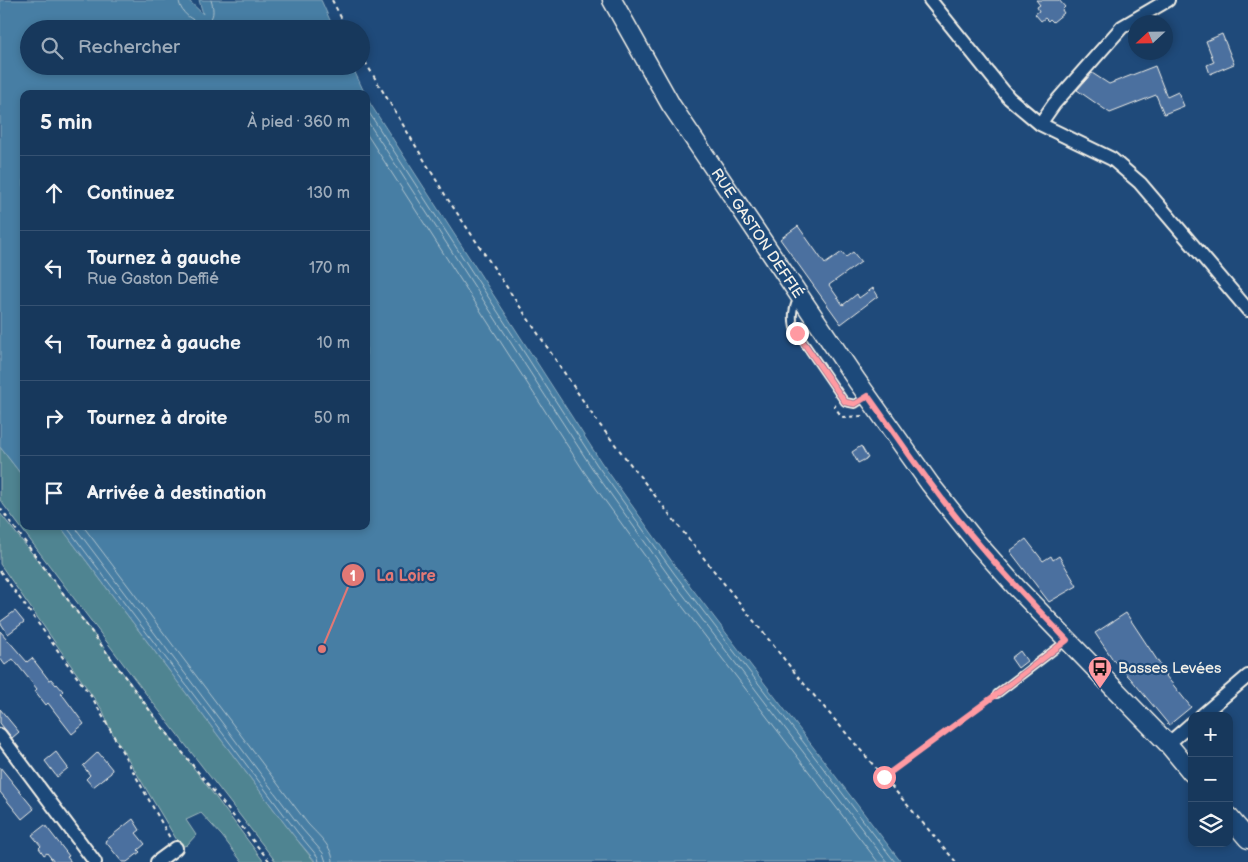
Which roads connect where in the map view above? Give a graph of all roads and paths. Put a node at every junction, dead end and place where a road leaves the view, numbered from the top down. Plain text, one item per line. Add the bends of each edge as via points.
1 (332, 0) edge
2 (612, 0) edge
3 (930, 0) edge
4 (1168, 0) edge
5 (342, 20) edge
6 (370, 70) edge
7 (1040, 124) junction
8 (1248, 310) edge
9 (838, 401) dead end
10 (868, 416) dead end
11 (0, 508) edge
12 (0, 571) edge
13 (1067, 640) junction
14 (1248, 676) edge
15 (997, 694) joint
16 (1206, 712) edge
17 (1188, 726) edge
18 (0, 735) edge
19 (1168, 744) junction
20 (1188, 768) edge
21 (884, 777) junction
22 (1233, 822) edge
23 (1248, 839) edge
24 (176, 848) joint
25 (95, 862) edge
26 (158, 862) edge
27 (270, 862) edge
28 (956, 862) edge

1 - 5 path
2 - 13 main road, RUE GASTON DEFFIÉ via 670,105 930,484 978,543
3 - 7 street via 1009,98
4 - 7 street via 1122,27
6 - 21 path via 447,198 596,420 800,679
7 - 8 street via 1112,159 1140,183
9 - 10 path via 834,406 842,417
11 - 27 path via 159,723
12 - 24 path via 93,699
13 - 15 lane
13 - 19 main road, RUE GASTON DEFFIÉ
14 - 16 street
15 - 21 path
17 - 19 street
18 - 25 street
19 - 20 main road, RUE GASTON DEFFIÉ
21 - 28 path
22 - 23 main road
24 - 26 street

